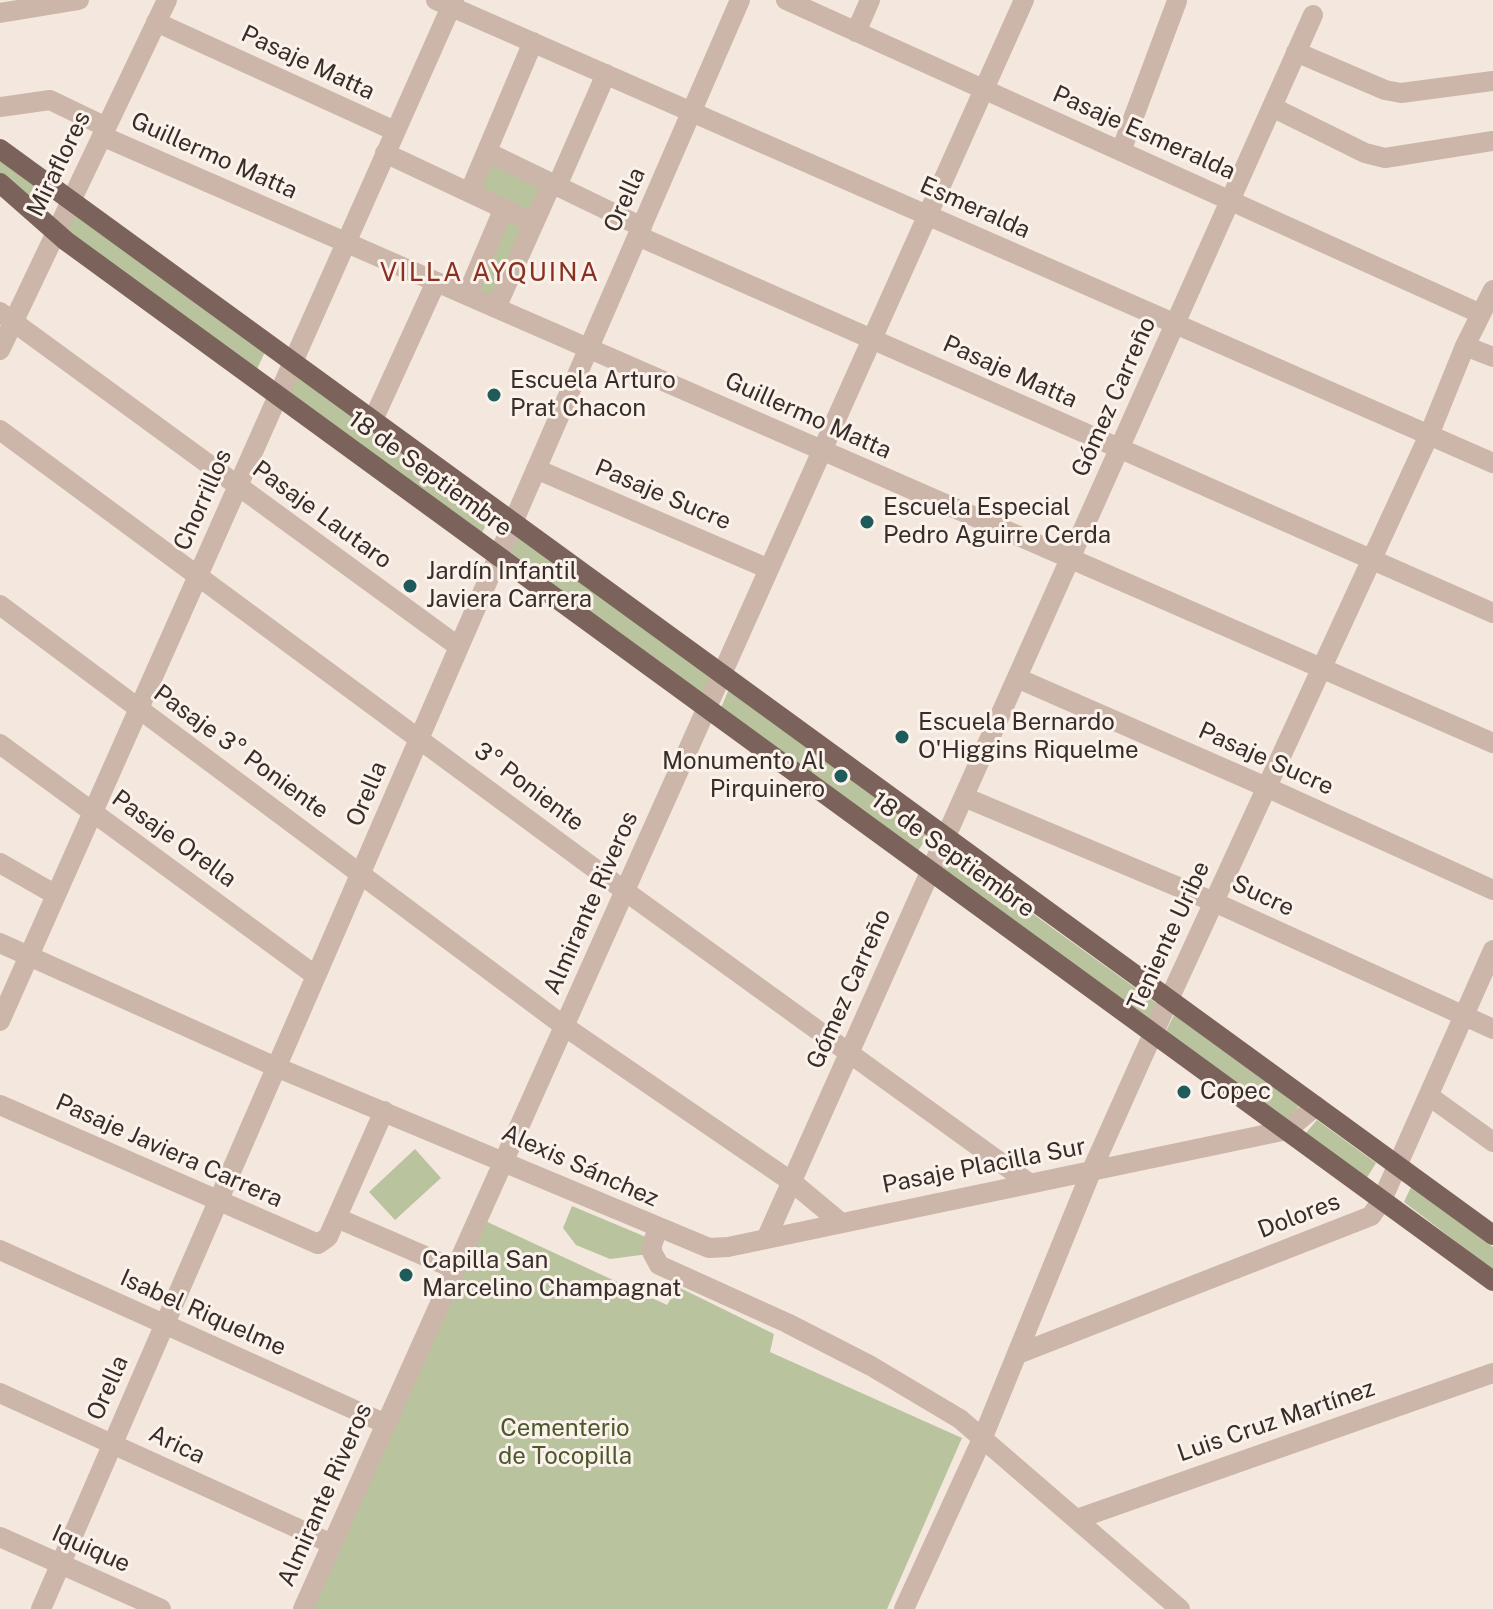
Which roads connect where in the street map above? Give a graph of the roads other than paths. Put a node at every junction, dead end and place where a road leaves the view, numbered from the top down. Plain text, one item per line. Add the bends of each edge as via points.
1 (79, 0) edge
2 (167, 0) edge
3 (740, 0) edge
4 (786, 0) edge
5 (870, 0) edge
6 (1024, 0) edge
7 (1177, 1) edge
8 (448, 2) edge
9 (0, 13) edge
10 (1313, 15) dead end
11 (156, 22) junction
12 (856, 32) junction
13 (533, 42) junction
14 (1296, 52) junction
15 (606, 74) junction
16 (1493, 81) edge
17 (984, 90) junction
18 (0, 107) edge
19 (1272, 107) junction
20 (692, 112) junction
21 (395, 131) junction
22 (104, 132) junction
23 (1493, 141) edge
24 (0, 149) edge
25 (1121, 151) junction
26 (487, 152) junction
27 (385, 153) junction
28 (0, 183) edge
29 (554, 184) junction
30 (470, 191) junction
31 (70, 201) junction
32 (1230, 201) junction
33 (504, 208) junction
34 (928, 215) junction
35 (534, 223) junction
36 (640, 231) junction
37 (55, 233) junction
38 (345, 242) junction
39 (436, 282) junction
40 (1493, 291) edge
41 (467, 295) junction
42 (496, 308) junction
43 (1481, 314) junction
44 (6, 316) edge
45 (1175, 324) junction
46 (872, 339) junction
47 (1465, 346) junction
48 (589, 348) junction
49 (0, 350) edge
50 (1493, 357) edge
51 (292, 362) junction
52 (278, 395) junction
53 (373, 420) junction
54 (0, 430) edge
55 (1429, 435) junction
56 (1119, 448) junction
57 (822, 450) junction
58 (1493, 463) edge
59 (536, 469) junction
60 (237, 485) junction
61 (513, 522) junction
62 (499, 556) junction
63 (1070, 558) junction
64 (1371, 559) junction
65 (769, 569) junction
66 (199, 575) junction
67 (0, 605) edge
68 (1493, 613) edge
69 (459, 647) junction
70 (1321, 668) junction
71 (721, 675) junction
72 (1017, 678) junction
73 (138, 709) junction
74 (706, 709) junction
75 (421, 738) junction
76 (1493, 743) edge
77 (0, 744) edge
78 (1266, 787) junction
79 (964, 797) junction
80 (93, 811) junction
81 (946, 837) junction
82 (0, 863) edge
83 (931, 871) junction
84 (361, 873) junction
85 (1493, 890) edge
86 (625, 891) junction
87 (56, 895) junction
88 (1214, 902) junction
89 (0, 943) edge
90 (1493, 950) edge
91 (29, 956) junction
92 (316, 976) junction
93 (1168, 1000) junction
94 (1464, 1016) junction
95 (0, 1021) edge
96 (564, 1026) junction
97 (1493, 1029) edge
98 (1153, 1033) junction
99 (850, 1051) junction
100 (276, 1067) junction
101 (1429, 1096) junction
102 (0, 1105) edge
103 (1316, 1106) junction
104 (384, 1111) junction
105 (1287, 1130) junction
106 (1493, 1142) edge
107 (504, 1160) junction
108 (1397, 1166) junction
109 (1091, 1172) junction
110 (792, 1182) junction
111 (1029, 1183) junction
112 (1382, 1200) junction
113 (218, 1202) junction
114 (337, 1218) junction
115 (840, 1222) junction
116 (658, 1228) junction
117 (1493, 1235) edge
118 (766, 1239) junction
119 (0, 1250) edge
120 (455, 1269) junction
121 (1493, 1281) edge
122 (164, 1325) junction
123 (1018, 1354) junction
124 (1493, 1373) edge
125 (0, 1393) edge
126 (386, 1424) junction
127 (983, 1437) junction
128 (112, 1444) junction
129 (1077, 1519) junction
130 (0, 1537) edge
131 (332, 1544) junction
132 (60, 1564) junction
133 (41, 1609) edge
134 (161, 1609) edge
135 (303, 1609) edge
136 (904, 1609) edge
137 (1180, 1609) edge

1 - 9 street
2 - 11 street, Miraflores
3 - 20 street, Orella
4 - 12 street, Pasaje Esmeralda
5 - 12 street
6 - 17 street, Almirante Riveros
7 - 25 street
8 - 13 street, Esmeralda
8 - 21 street, Chorrillos
10 - 14 street, Gómez Carreño
11 - 21 street, Pasaje Matta
11 - 22 street, Miraflores
12 - 17 street, Pasaje Esmeralda
13 - 15 street, Esmeralda
13 - 26 street
14 - 16 street via 1401,93
14 - 19 street, Gómez Carreño
15 - 20 street, Esmeralda
15 - 29 street
17 - 25 street, Pasaje Esmeralda
17 - 34 street, Almirante Riveros
18 - 22 street, Guillermo Matta via 50,100
19 - 23 street via 1385,158
19 - 32 street, Gómez Carreño
20 - 34 street, Esmeralda
20 - 36 street, Orella
21 - 27 street, Chorrillos
22 - 31 street, Miraflores
22 - 38 street, Guillermo Matta
24 - 31 main road, 18 de Septiembre
25 - 32 street, Pasaje Esmeralda
26 - 29 street, Pasaje Matta
26 - 30 street
27 - 30 street
27 - 38 street, Chorrillos
28 - 37 main road, 18 de Septiembre
29 - 35 street
29 - 36 street, Pasaje Matta
30 - 33 street
31 - 37 street, Miraflores
31 - 51 main road, 18 de Septiembre
32 - 43 street, Pasaje Esmeralda
32 - 45 street, Gómez Carreño
33 - 35 street
33 - 41 street
34 - 45 street, Esmeralda
34 - 46 street, Almirante Riveros
35 - 42 street
36 - 46 street, Pasaje Matta
36 - 48 street, Orella
37 - 44 street, Miraflores
37 - 52 main road, 18 de Septiembre
38 - 39 street, Guillermo Matta
38 - 51 street, Chorrillos
39 - 41 street, Guillermo Matta
39 - 53 street
40 - 43 street, Teniente Uribe
41 - 42 street, Guillermo Matta
42 - 48 street, Guillermo Matta
43 - 47 street, Teniente Uribe
44 - 49 street, Miraflores
44 - 60 street, Pasaje Lautaro
45 - 55 street, Esmeralda
45 - 56 street, Gómez Carreño
46 - 56 street, Pasaje Matta
46 - 57 street, Almirante Riveros
47 - 50 street
47 - 55 street, Teniente Uribe
48 - 57 street, Guillermo Matta
48 - 59 street, Orella
51 - 52 street, Chorrillos
51 - 53 main road, 18 de Septiembre
52 - 60 street, Chorrillos
52 - 62 main road, 18 de Septiembre
53 - 61 main road, 18 de Septiembre
54 - 66 street, 3° Poniente
55 - 58 street, Esmeralda
55 - 64 street, Teniente Uribe
56 - 63 street, Gómez Carreño
56 - 64 street, Pasaje Matta
57 - 63 street, Guillermo Matta
57 - 65 street, Almirante Riveros
59 - 61 street, Orella
59 - 65 street, Pasaje Sucre
60 - 66 street, Chorrillos
60 - 69 street, Pasaje Lautaro
61 - 62 street, Orella
61 - 71 main road, 18 de Septiembre
62 - 69 street, Orella
62 - 74 main road, 18 de Septiembre
63 - 70 street, Guillermo Matta
63 - 72 street, Gómez Carreño
64 - 68 street, Pasaje Matta
64 - 70 street, Teniente Uribe
65 - 71 street, Almirante Riveros
66 - 73 street, Chorrillos
66 - 75 street, 3° Poniente
67 - 73 street, Pasaje 3° Poniente
69 - 75 street, Orella
70 - 76 street, Guillermo Matta
70 - 78 street, Teniente Uribe
71 - 74 street, Almirante Riveros
71 - 81 main road, 18 de Septiembre
72 - 78 street, Pasaje Sucre
72 - 79 street, Gómez Carreño
73 - 80 street, Chorrillos
73 - 84 street, Pasaje 3° Poniente
74 - 83 main road, 18 de Septiembre
74 - 86 street, Almirante Riveros
75 - 84 street, Orella
75 - 86 street, 3° Poniente
77 - 80 street, Pasaje Orella
78 - 85 street, Pasaje Sucre
78 - 88 street, Teniente Uribe
79 - 81 street, Gómez Carreño
79 - 88 street, Sucre
80 - 87 street, Chorrillos
80 - 92 street, Pasaje Orella
81 - 83 street, Gómez Carreño
81 - 93 main road, 18 de Septiembre
82 - 87 street
83 - 98 main road, 18 de Septiembre
83 - 99 street, Gómez Carreño
84 - 92 street, Orella
84 - 96 street, Pasaje 3° Poniente
86 - 96 street, Almirante Riveros
86 - 99 street, 3° Poniente
87 - 91 street, Chorrillos
88 - 93 street, Teniente Uribe
88 - 94 street, Sucre
89 - 91 street, Alexis Sánchez
90 - 94 street, Dolores
91 - 95 street, Chorrillos
91 - 100 street, Alexis Sánchez
92 - 100 street, Orella
93 - 98 street, Teniente Uribe
93 - 103 main road, 18 de Septiembre
94 - 97 street, Sucre
94 - 101 street, Dolores
96 - 107 street, Almirante Riveros
96 - 110 street, Pasaje 3° Poniente
98 - 105 main road, 18 de Septiembre
98 - 109 street, Teniente Uribe
99 - 110 street, Gómez Carreño
99 - 111 street, 3° Poniente
100 - 104 street, Alexis Sánchez
100 - 113 street, Orella
101 - 106 street
101 - 108 street, Dolores
102 - 113 street, Pasaje Javiera Carrera
103 - 105 street, Pasaje Placilla Sur
103 - 108 main road, 18 de Septiembre
104 - 107 street, Alexis Sánchez
104 - 114 street
105 - 109 street, Pasaje Placilla Sur
105 - 112 main road, 18 de Septiembre
107 - 116 street, Alexis Sánchez
107 - 120 street, Almirante Riveros
108 - 112 street, Dolores
108 - 117 main road, 18 de Septiembre
109 - 111 street, Pasaje Placilla Sur
109 - 123 street, Teniente Uribe
110 - 115 street, Pasaje 3° Poniente
110 - 118 street, Gómez Carreño
111 - 115 street, Pasaje Placilla Sur
112 - 121 main road, 18 de Septiembre
112 - 123 street, Dolores via 1371,1216
113 - 114 street, Pasaje Javiera Carrera via 318,1244
113 - 122 street, Orella
114 - 120 street
115 - 118 street, Pasaje Placilla Sur
116 - 118 street, Pasaje Placilla Sur via 709,1248
116 - 127 street, Alexis Sánchez via 652,1252 666,1270 871,1366
119 - 122 street, Isabel Riquelme
120 - 126 street, Almirante Riveros
122 - 126 street, Isabel Riquelme
122 - 128 street, Orella
123 - 127 street, Teniente Uribe
124 - 129 street, Luis Cruz Martínez
125 - 128 street, Arica
126 - 131 street, Almirante Riveros
127 - 129 street, Alexis Sánchez
127 - 136 street, Teniente Uribe
128 - 131 street, Arica
128 - 132 street, Orella
129 - 137 street, Alexis Sánchez
130 - 132 street, Iquique
131 - 135 street, Almirante Riveros
132 - 133 street, Orella
132 - 134 street, Iquique

